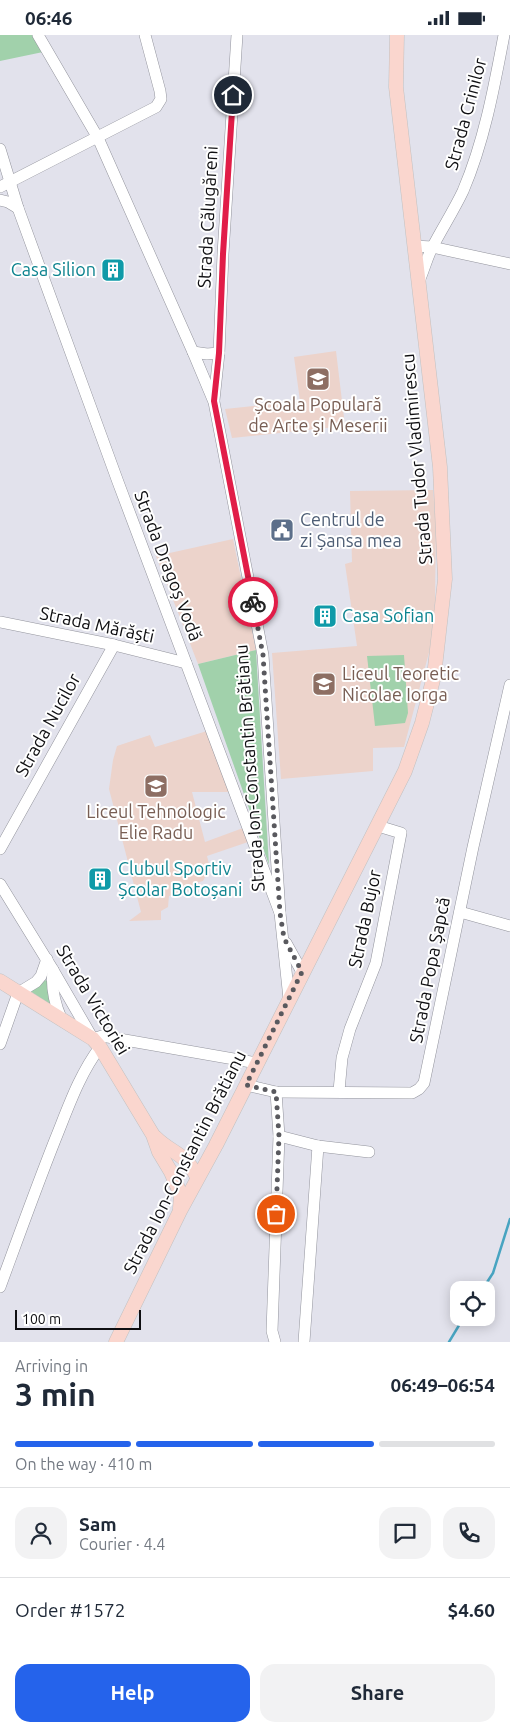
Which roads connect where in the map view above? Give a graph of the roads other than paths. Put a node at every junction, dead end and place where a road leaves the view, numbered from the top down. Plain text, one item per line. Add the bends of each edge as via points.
1 (38, 35) edge
2 (145, 35) edge
3 (237, 35) edge
4 (397, 35) edge
5 (504, 35) edge
6 (98, 137) junction
7 (0, 149) edge
8 (5, 185) edge
9 (0, 201) edge
10 (18, 208) junction
11 (414, 246) junction
12 (432, 247) junction
13 (510, 264) edge
14 (419, 281) junction
15 (193, 352) junction
16 (219, 353) junction
17 (214, 401) junction
18 (0, 622) edge
19 (114, 645) junction
20 (186, 663) junction
21 (510, 685) edge
22 (378, 826) junction
23 (0, 849) edge
24 (0, 885) edge
25 (460, 912) junction
26 (280, 913) junction
27 (510, 926) edge
28 (284, 938) junction
29 (46, 959) junction
30 (53, 970) junction
31 (302, 972) junction
32 (0, 981) edge
33 (18, 993) junction
34 (289, 999) junction
35 (60, 1018) junction
36 (96, 1043) junction
37 (0, 1044) edge
38 (257, 1063) junction
39 (246, 1085) junction
40 (339, 1091) junction
41 (276, 1092) junction
42 (152, 1135) junction
43 (279, 1136) junction
44 (216, 1145) junction
45 (318, 1146) junction
46 (368, 1152) dead end
47 (181, 1155) junction
48 (168, 1165) junction
49 (197, 1177) junction
50 (180, 1211) junction
51 (0, 1287) edge
52 (116, 1342) edge
53 (275, 1342) edge
54 (304, 1342) edge

1 - 6 street, Strada Ion-Constantin Brătianu
2 - 6 street via 161,99 149,112
3 - 16 street, Strada Călugăreni
4 - 11 main road, Strada Tudor Vladimirescu via 396,87
5 - 12 street, Strada Crinilor via 478,150 453,213
6 - 8 street
6 - 15 street, Strada Ion-Constantin Brătianu
7 - 8 street, Strada Dragoș Vodă
8 - 10 street, Strada Dragoș Vodă
9 - 10 street
10 - 20 street, Strada Dragoș Vodă
11 - 12 street
11 - 14 main road, Strada Tudor Vladimirescu
12 - 13 street
12 - 14 street, Strada Crinilor
14 - 22 main road, Strada Tudor Vladimirescu via 440,467 445,579 434,676 422,723 405,771
15 - 16 street
15 - 17 street, Strada Ion-Constantin Brătianu
16 - 17 street, Strada Călugăreni
17 - 26 street, Strada Ion-Constantin Brătianu via 263,655
18 - 19 street, Strada Mărăști
19 - 20 street, Strada Mărăști
19 - 23 street, Strada Nucilor
20 - 26 street, Strada Dragoș Vodă
21 - 25 street, Strada Popa Șapcă
22 - 31 main road, Strada Tudor Vladimirescu
22 - 40 street, Strada Bujor via 401,833 376,963 350,1029 342,1058
24 - 29 street, Strada Victoriei
25 - 27 street
25 - 40 street, Strada Popa Șapcă via 424,1083 412,1093
26 - 28 street, Strada Dragoș Vodă
28 - 31 street
28 - 34 street, Strada Dragoș Vodă
29 - 30 street, Strada Victoriei
29 - 33 street via 45,968 36,982
30 - 35 street via 52,990
30 - 36 street, Strada Victoriei
31 - 34 main road, Strada Tudor Vladimirescu
32 - 33 main road
33 - 35 main road
33 - 37 street
34 - 38 main road, Strada Ion-Constantin Brătianu
35 - 36 main road
36 - 38 street via 102,1036
36 - 42 main road, Strada Victoriei
36 - 51 street via 39,1180
38 - 39 main road, Strada Ion-Constantin Brătianu
39 - 41 street, Strada Popa Șapcă
39 - 44 main road, Strada Ion-Constantin Brătianu
40 - 41 street, Strada Popa Șapcă
41 - 43 street
42 - 47 main road, Strada Victoriei
42 - 48 main road, Strada Victoriei
43 - 45 street
43 - 53 street via 272,1331
44 - 47 main road via 201,1155
44 - 49 main road, Strada Ion-Constantin Brătianu
45 - 46 street
45 - 54 street
47 - 49 main road, Strada Victoriei
48 - 49 main road
48 - 50 main road, Strada Victoriei via 181,1195
49 - 50 main road, Strada Ion-Constantin Brătianu
50 - 52 main road, Strada Ion-Constantin Brătianu

